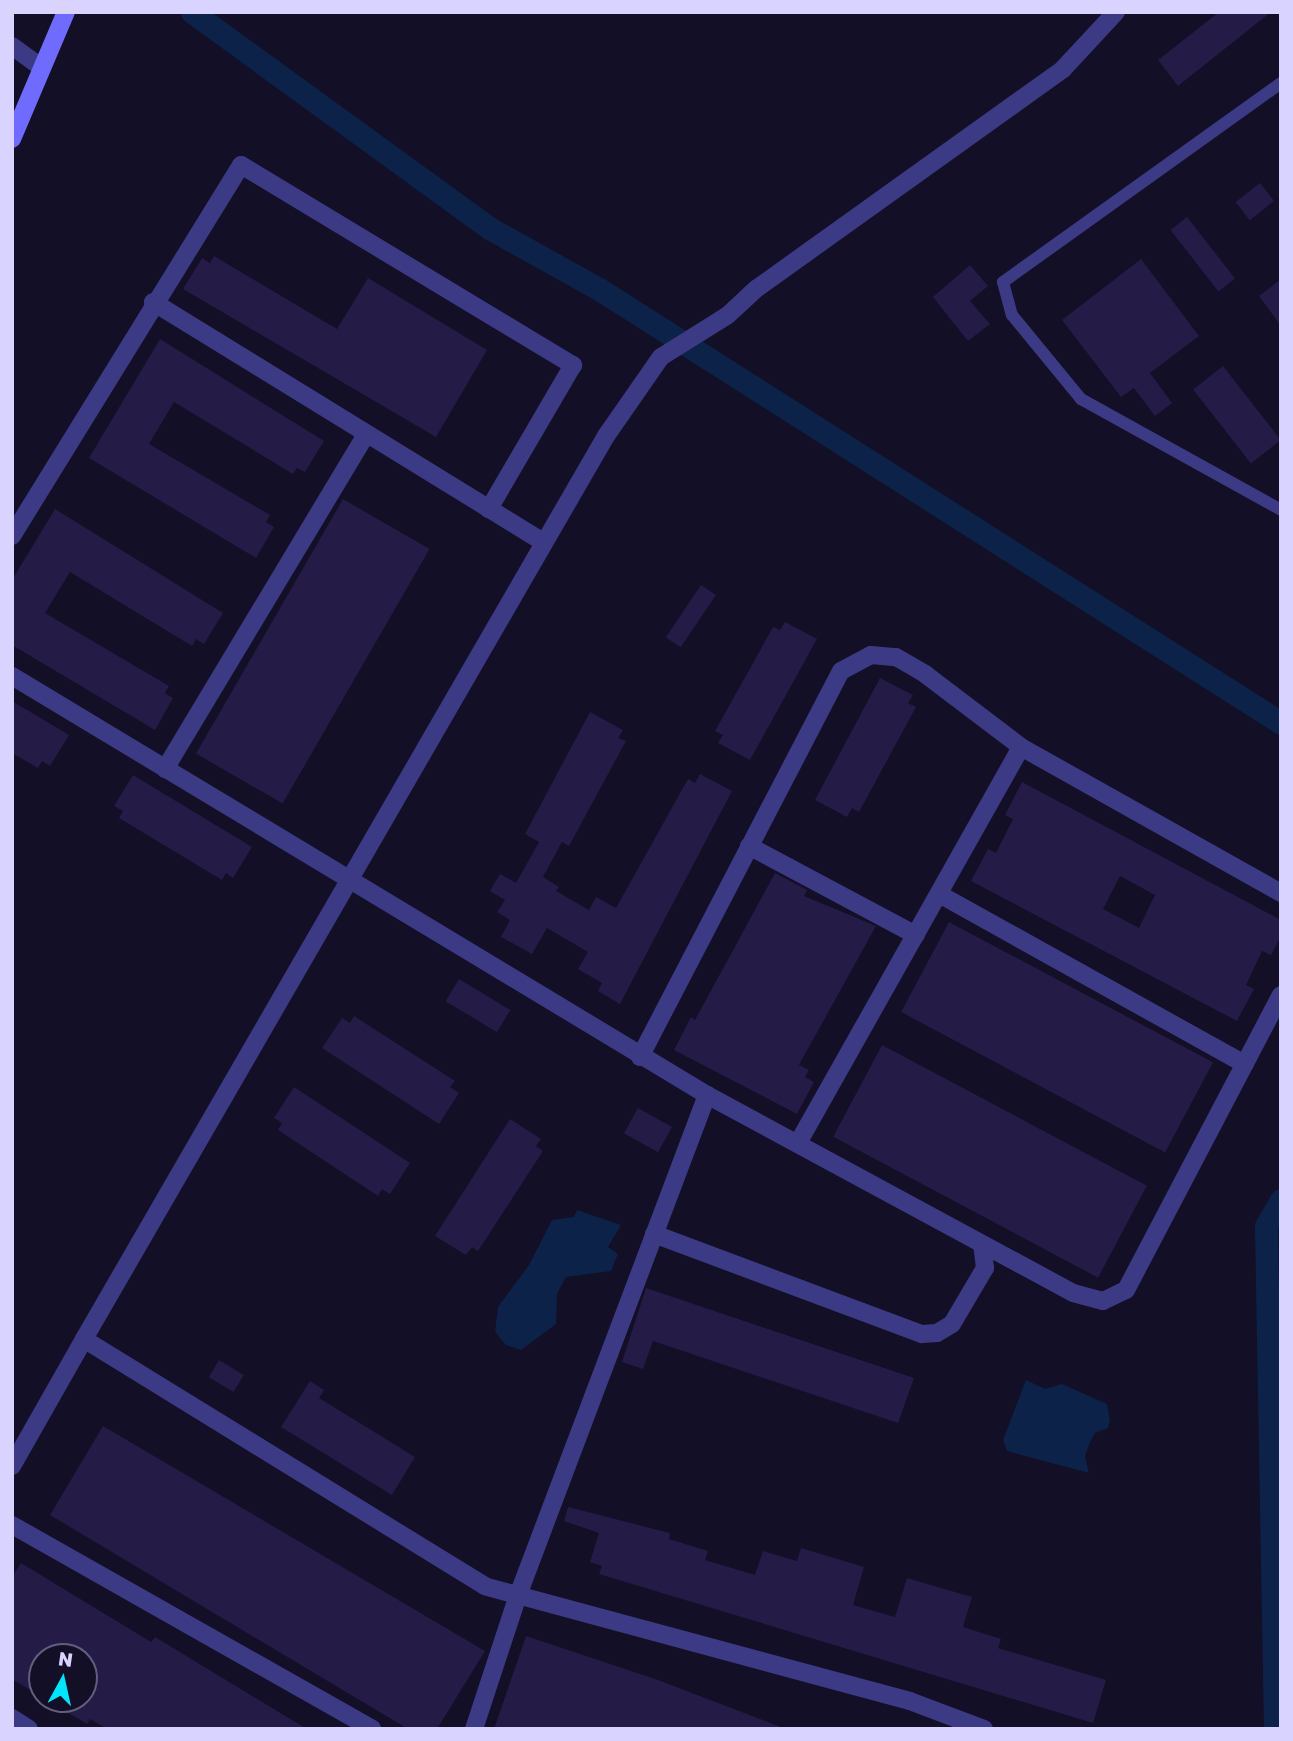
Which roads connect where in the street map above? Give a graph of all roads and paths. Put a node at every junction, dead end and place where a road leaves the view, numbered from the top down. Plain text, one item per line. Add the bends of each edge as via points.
1 (66, 12) edge
2 (1116, 12) edge
3 (12, 46) edge
4 (41, 67) junction
5 (1281, 83) edge
6 (12, 139) edge
7 (153, 302) junction
8 (366, 434) junction
9 (489, 509) junction
10 (1281, 510) edge
11 (12, 536) edge
12 (544, 543) junction
13 (12, 676) edge
14 (1021, 747) junction
15 (165, 769) junction
16 (748, 846) junction
17 (346, 880) junction
18 (1281, 893) edge
19 (939, 894) junction
20 (916, 935) junction
21 (1281, 995) edge
22 (640, 1057) junction
23 (1245, 1064) junction
24 (707, 1095) junction
25 (798, 1143) junction
26 (654, 1234) junction
27 (982, 1244) junction
28 (84, 1339) junction
29 (12, 1466) edge
30 (12, 1525) edge
31 (517, 1598) junction
32 (12, 1718) edge
33 (975, 1727) edge
34 (29, 1729) edge
35 (372, 1729) edge
36 (474, 1729) edge

1 - 4 main road
2 - 12 street via 1063,69 756,289 728,315 661,357 606,436
3 - 4 street
4 - 6 main road
5 - 10 lane via 1003,282 1012,314 1081,399
7 - 8 street
7 - 9 street via 241,164 573,365
7 - 11 street
8 - 9 street
8 - 15 street
9 - 12 street
12 - 17 street
13 - 15 street
14 - 16 street via 925,674 896,657 871,655 841,671
14 - 18 street
14 - 19 street
15 - 17 street
16 - 20 street
16 - 22 street
17 - 22 street
17 - 28 street
19 - 20 street
19 - 23 street
20 - 25 street
21 - 23 street
22 - 24 street
23 - 27 street via 1126,1290 1104,1301 1073,1293
24 - 25 street
24 - 26 street
25 - 27 street
26 - 27 street via 922,1334 937,1334 952,1324 985,1268
26 - 31 street
28 - 29 street
28 - 31 street via 418,1549
30 - 35 street
31 - 33 street via 910,1701
31 - 36 street
32 - 34 street

